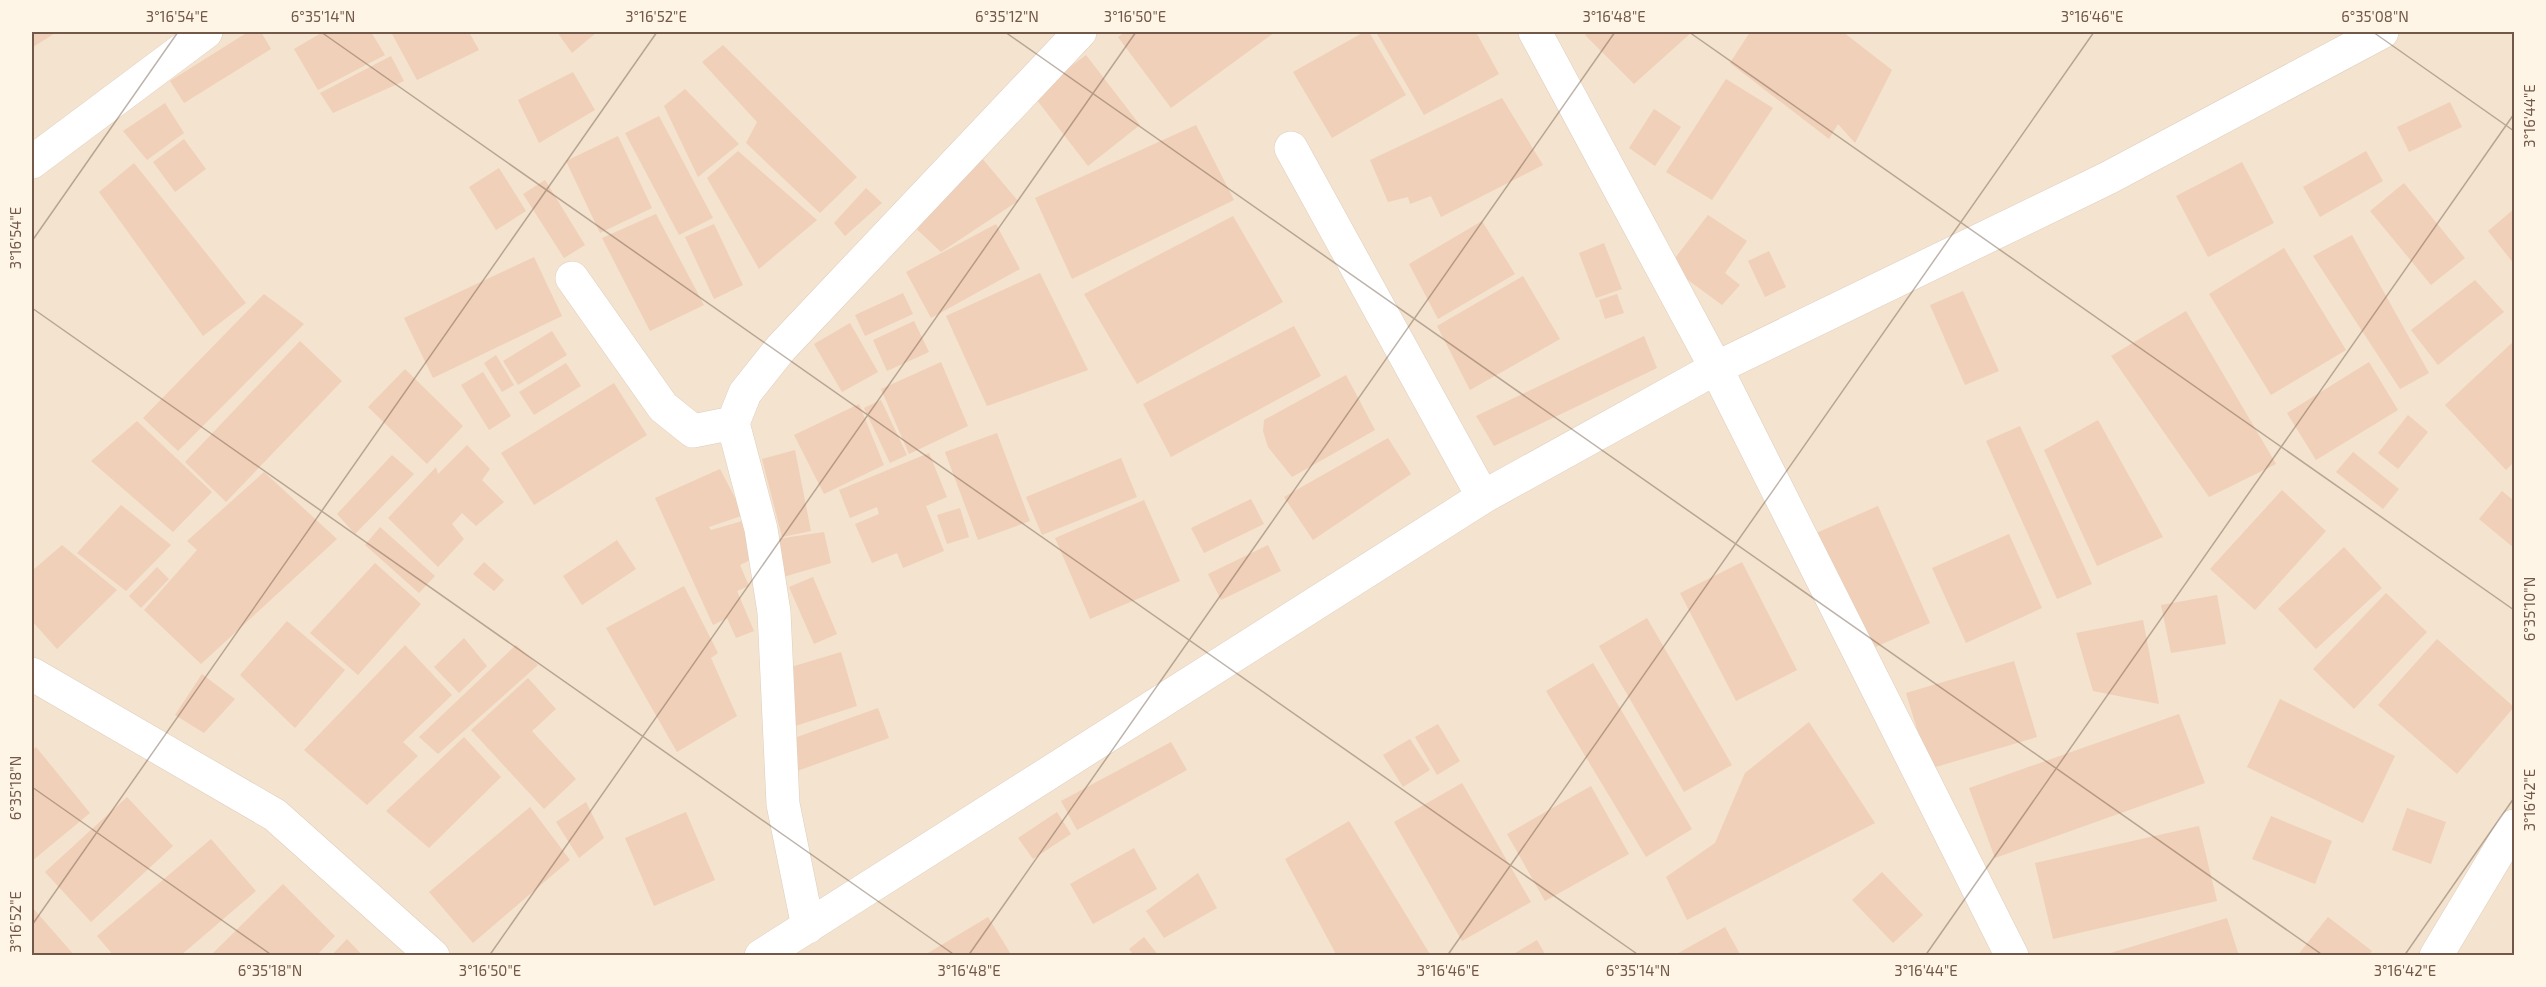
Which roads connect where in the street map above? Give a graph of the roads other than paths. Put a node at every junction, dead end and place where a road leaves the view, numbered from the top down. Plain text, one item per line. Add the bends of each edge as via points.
1 (206, 32) edge
2 (1080, 32) edge
3 (1535, 32) edge
4 (2382, 32) edge
5 (1291, 148) dead end
6 (32, 162) edge
7 (572, 278) dead end
8 (1716, 368) junction
9 (733, 423) junction
10 (1483, 497) junction
11 (32, 674) edge
12 (2514, 826) edge
13 (808, 927) junction
14 (433, 956) edge
15 (761, 956) edge
16 (2012, 956) edge
17 (2436, 956) edge

1 - 6 street
2 - 9 street via 781,348 744,393
3 - 8 street
4 - 8 street via 2108,178
5 - 10 street
7 - 9 street via 663,407 693,431
8 - 10 street
8 - 16 street
9 - 13 street via 761,529 774,612 783,804
10 - 13 street
11 - 14 street via 274,815
12 - 17 street
13 - 15 street

